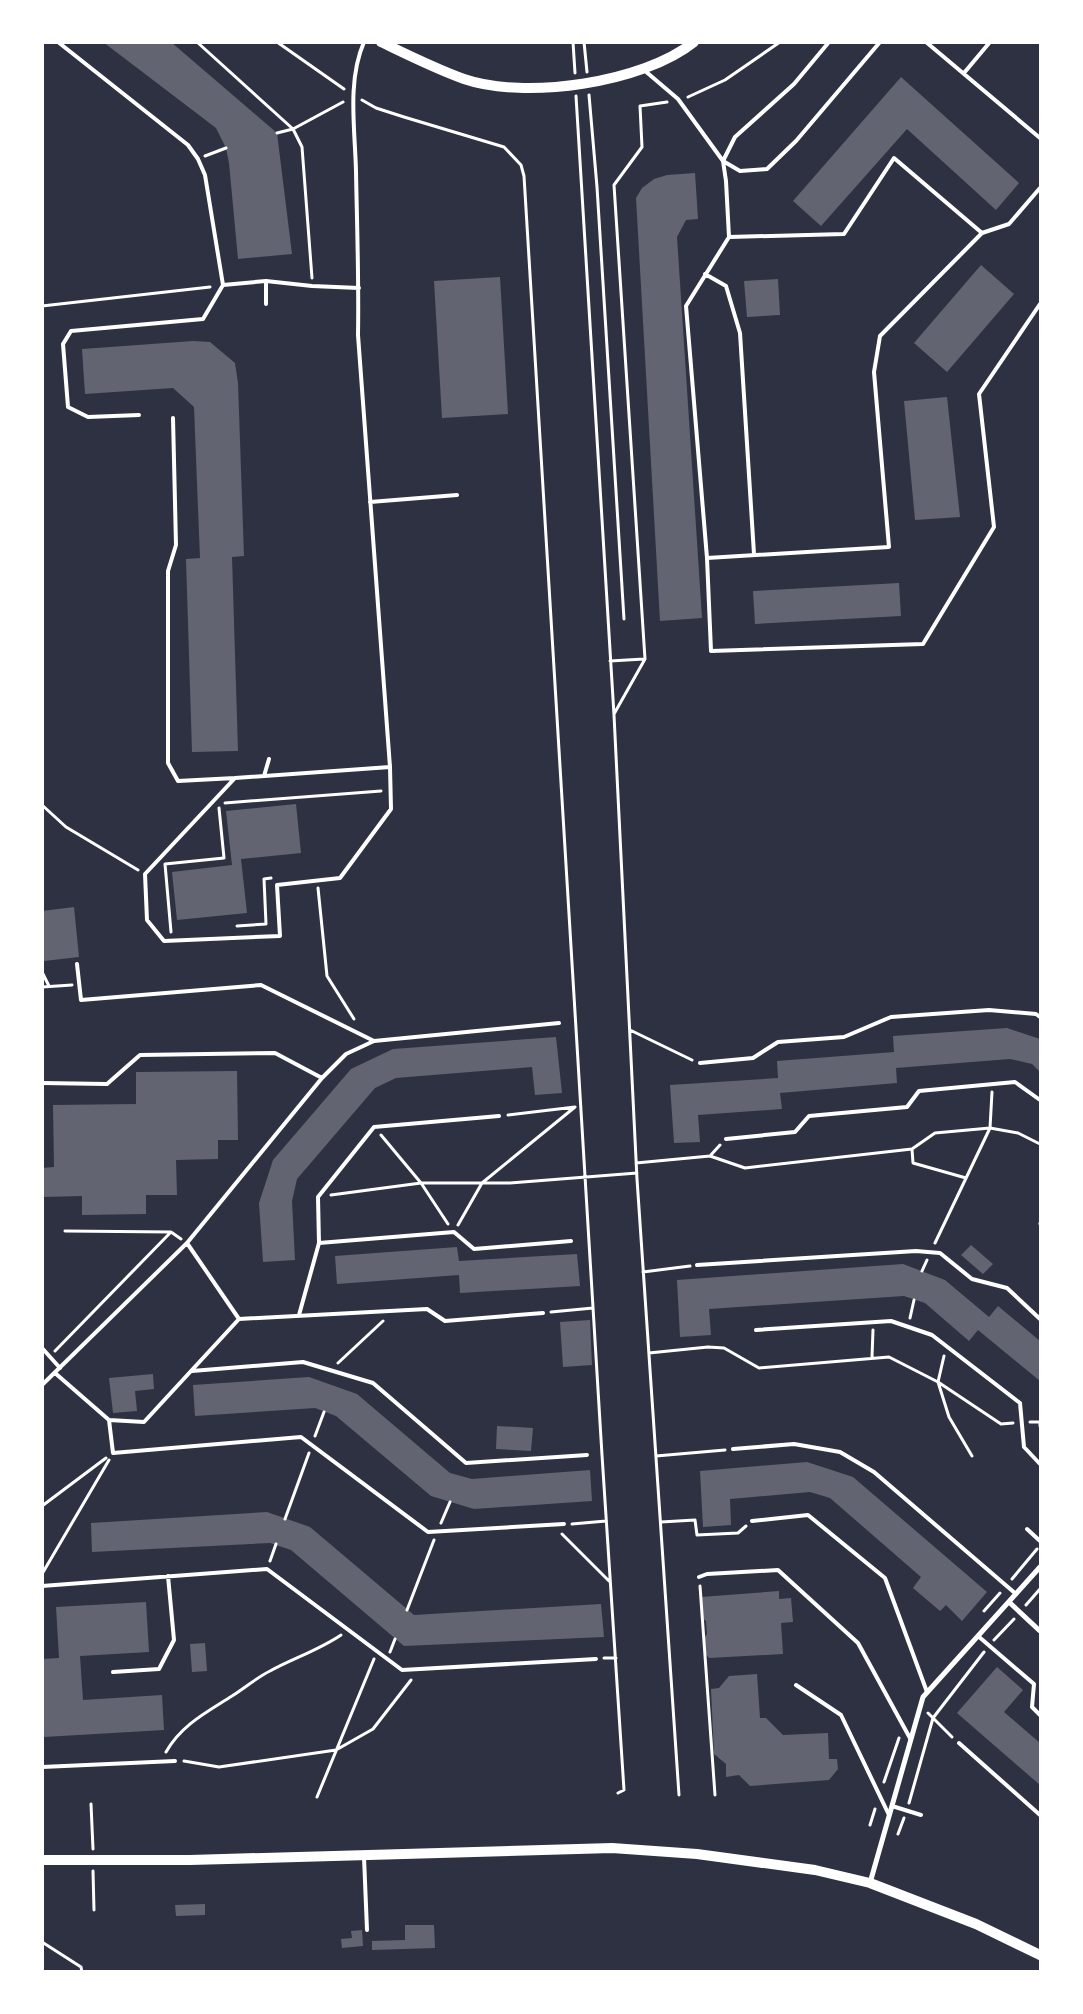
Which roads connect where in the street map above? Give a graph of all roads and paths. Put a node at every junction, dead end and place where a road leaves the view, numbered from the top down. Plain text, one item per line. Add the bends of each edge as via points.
1 (58, 42) edge
2 (197, 42) edge
3 (277, 42) edge
4 (364, 42) edge
5 (381, 42) edge
6 (573, 42) edge
7 (584, 42) edge
8 (694, 42) edge
9 (780, 42) edge
10 (829, 42) edge
11 (880, 42) edge
12 (926, 42) edge
13 (990, 42) edge
14 (644, 70) junction
15 (964, 73) junction
16 (588, 83) junction
17 (576, 85) junction
18 (354, 96) junction
19 (678, 99) junction
20 (293, 129) junction
21 (276, 133) dead end
22 (1040, 138) edge
23 (226, 148) dead end
24 (198, 159) junction
25 (723, 161) junction
26 (1040, 188) edge
27 (982, 232) junction
28 (729, 236) junction
29 (706, 274) junction
30 (266, 281) junction
31 (224, 285) junction
32 (312, 286) junction
33 (359, 288) junction
34 (266, 304) dead end
35 (1040, 304) edge
36 (42, 306) edge
37 (140, 415) dead end
38 (173, 418) dead end
39 (457, 495) dead end
40 (370, 502) junction
41 (754, 554) junction
42 (707, 558) junction
43 (624, 619) dead end
44 (645, 659) junction
45 (610, 661) junction
46 (614, 715) junction
47 (268, 759) dead end
48 (390, 766) junction
49 (264, 776) junction
50 (235, 778) junction
51 (382, 797) dead end
52 (42, 805) edge
53 (145, 874) junction
54 (273, 878) dead end
55 (317, 881) junction
56 (228, 927) dead end
57 (180, 931) dead end
58 (77, 964) dead end
59 (42, 972) edge
60 (79, 984) junction
61 (49, 986) junction
62 (42, 987) edge
63 (1040, 1017) edge
64 (559, 1023) dead end
65 (630, 1030) junction
66 (364, 1036) junction
67 (374, 1041) junction
68 (700, 1063) joint
69 (322, 1078) junction
70 (42, 1083) edge
71 (993, 1084) junction
72 (1040, 1100) edge
73 (581, 1106) junction
74 (576, 1107) junction
75 (499, 1116) joint
76 (374, 1127) junction
77 (990, 1128) junction
78 (726, 1139) dead end
79 (1040, 1144) edge
80 (912, 1149) junction
81 (636, 1163) junction
82 (637, 1173) junction
83 (585, 1176) junction
84 (966, 1178) junction
85 (421, 1183) junction
86 (482, 1183) junction
87 (318, 1197) junction
88 (65, 1232) dead end
89 (454, 1232) junction
90 (571, 1241) dead end
91 (187, 1243) junction
92 (319, 1243) junction
93 (930, 1252) junction
94 (697, 1265) joint
95 (922, 1271) dead end
96 (643, 1272) junction
97 (914, 1300) dead end
98 (593, 1308) junction
99 (394, 1310) junction
100 (543, 1313) joint
101 (299, 1316) junction
102 (1040, 1318) edge
103 (239, 1319) junction
104 (873, 1322) junction
105 (908, 1326) junction
106 (756, 1330) dead end
107 (947, 1346) junction
108 (42, 1348) edge
109 (649, 1353) junction
110 (50, 1356) junction
111 (872, 1357) junction
112 (60, 1368) junction
113 (330, 1370) junction
114 (192, 1371) junction
115 (55, 1373) junction
116 (938, 1382) junction
117 (42, 1385) edge
118 (324, 1412) dead end
119 (110, 1420) junction
120 (1022, 1423) junction
121 (1040, 1426) edge
122 (312, 1445) junction
123 (733, 1450) joint
124 (113, 1453) junction
125 (587, 1455) dead end
126 (656, 1456) junction
127 (972, 1456) dead end
128 (1040, 1464) edge
129 (450, 1502) dead end
130 (42, 1506) edge
131 (285, 1519) dead end
132 (606, 1521) junction
133 (752, 1521) joint
134 (660, 1522) junction
135 (564, 1524) joint
136 (554, 1525) junction
137 (1027, 1529) dead end
138 (438, 1532) junction
139 (1040, 1540) edge
140 (276, 1544) dead end
141 (1040, 1567) edge
142 (267, 1568) junction
143 (42, 1574) edge
144 (168, 1576) junction
145 (699, 1577) joint
146 (610, 1582) junction
147 (42, 1586) edge
148 (1040, 1589) edge
149 (1016, 1594) junction
150 (1009, 1602) junction
151 (407, 1610) dead end
152 (1020, 1612) junction
153 (348, 1630) junction
154 (1040, 1631) edge
155 (978, 1636) junction
156 (989, 1645) junction
157 (377, 1651) junction
158 (596, 1659) dead end
159 (419, 1669) junction
160 (113, 1672) dead end
161 (796, 1685) dead end
162 (927, 1692) junction
163 (920, 1706) junction
164 (1040, 1714) edge
165 (933, 1718) junction
166 (911, 1740) junction
167 (958, 1743) joint
168 (336, 1750) junction
169 (161, 1761) junction
170 (174, 1761) joint
171 (42, 1767) edge
172 (618, 1793) dead end
173 (679, 1795) dead end
174 (715, 1795) dead end
175 (316, 1797) dead end
176 (892, 1806) junction
177 (907, 1811) junction
178 (921, 1815) dead end
179 (1040, 1815) edge
180 (889, 1816) junction
181 (898, 1834) dead end
182 (363, 1853) junction
183 (42, 1860) edge
184 (870, 1882) junction
185 (367, 1930) dead end
186 (42, 1942) edge
187 (1040, 1955) edge
188 (82, 1972) edge

1 - 24 lane via 188,145
2 - 20 path
3 - 18 path
4 - 18 lane via 356,61
5 - 17 main road via 466,79 512,89
6 - 17 path
7 - 16 path
8 - 14 main road via 685,50
9 - 19 path via 725,80
10 - 25 lane via 794,84 735,138
11 - 25 lane via 796,140 767,168 740,171
12 - 15 lane
13 - 15 lane
14 - 16 main road
14 - 19 lane
15 - 22 lane
16 - 17 main road
16 - 43 path
17 - 45 path
18 - 20 path
18 - 33 lane
18 - 73 path via 376,108 504,147 521,165 524,176
19 - 25 lane
19 - 44 path via 640,106 642,147 614,185
20 - 21 path
20 - 32 path via 302,147
23 - 24 path
24 - 31 lane via 205,175
25 - 28 lane
26 - 27 lane via 1009,224
27 - 28 lane via 894,158 844,234
27 - 41 lane via 880,336 874,372 890,547
28 - 29 lane
29 - 41 lane via 726,286 740,333
29 - 42 lane via 686,306
30 - 31 lane
30 - 32 lane
30 - 34 lane
31 - 36 path
31 - 37 lane via 204,318 71,331 63,344 68,407 88,417
32 - 33 lane
33 - 40 lane via 358,335
35 - 42 lane via 980,394 994,527 923,644 711,651
38 - 50 lane via 176,545 168,571 168,763 178,781
39 - 40 lane
40 - 48 lane
41 - 42 lane
44 - 45 path
44 - 46 path
45 - 46 path
46 - 65 path
47 - 49 lane
48 - 49 lane
48 - 55 lane via 391,809 340,878
49 - 50 lane
50 - 53 lane
51 - 57 path via 380,790 219,804 224,858 165,864 171,932
52 - 53 path via 66,827
53 - 55 lane via 147,920 164,942 280,936 277,885
54 - 56 path via 264,879 266,924
55 - 66 path via 327,976
58 - 60 lane
59 - 61 path
60 - 61 path
60 - 66 lane via 81,1000 261,985
61 - 62 path
63 - 68 lane via 989,1010 891,1017 844,1037 778,1042 753,1058
64 - 67 lane
65 - 68 path
65 - 81 path
66 - 67 lane
67 - 69 lane via 346,1054
69 - 70 lane via 275,1053 140,1055 107,1084
69 - 91 lane
71 - 72 lane via 1015,1082
71 - 77 path
71 - 78 lane via 919,1091 907,1107 808,1116 794,1132
73 - 74 path
73 - 83 path
74 - 75 path
74 - 86 path
75 - 76 lane
76 - 85 path
76 - 87 lane
77 - 79 path via 1018,1133
77 - 80 path via 935,1132
77 - 84 path
80 - 81 path via 745,1168 710,1156
80 - 84 path via 913,1163
81 - 82 path
82 - 83 path
82 - 96 path
83 - 86 path
83 - 98 path
84 - 93 path
85 - 86 path
85 - 87 path
85 - 89 path
86 - 89 path
87 - 92 lane
88 - 110 path via 171,1232
89 - 90 lane via 474,1249
89 - 92 lane
91 - 103 lane
91 - 112 lane
92 - 101 lane
93 - 94 lane
93 - 95 path
93 - 102 lane via 940,1253 972,1279 1007,1288
94 - 96 path
96 - 109 path
97 - 105 path
98 - 100 path
98 - 132 path
99 - 100 lane via 427,1309 445,1322
99 - 101 lane
99 - 113 path
101 - 103 lane
103 - 114 lane
104 - 105 lane via 891,1321
104 - 106 lane
104 - 111 path
105 - 107 lane via 932,1335
107 - 116 path
107 - 120 lane via 1020,1403
108 - 110 lane
109 - 111 path via 724,1348 758,1368
109 - 126 path
110 - 112 lane
111 - 116 path via 890,1357
112 - 115 lane
113 - 114 lane via 303,1362
113 - 125 lane via 373,1383 466,1463
114 - 119 lane via 144,1422
115 - 117 lane
115 - 119 lane
116 - 120 path via 1001,1424
116 - 127 path via 949,1417
118 - 122 path
119 - 124 lane
120 - 121 path via 1040,1422
120 - 128 lane via 1024,1447
122 - 124 lane via 301,1437
122 - 131 path
122 - 138 lane via 428,1532
123 - 126 path
123 - 149 lane via 794,1444 840,1452 874,1472
124 - 130 path
124 - 143 path
126 - 134 path
129 - 138 path
132 - 135 path
132 - 146 path
133 - 134 path via 738,1533 697,1535 695,1520
133 - 162 lane via 808,1515 885,1578
134 - 173 path
135 - 136 lane
136 - 138 lane
136 - 146 path
137 - 139 lane
138 - 151 path
140 - 142 path
141 - 149 street
142 - 144 lane
142 - 153 lane
144 - 147 lane
144 - 160 lane via 174,1640 159,1669
145 - 166 lane via 778,1570 858,1643
145 - 174 path
146 - 172 path via 624,1790
148 - 152 path
149 - 150 street
150 - 152 street
150 - 155 street
152 - 154 street
152 - 156 path
153 - 157 lane
153 - 169 path via 323,1647 306,1652 258,1677 188,1724
155 - 156 lane
155 - 162 street
156 - 164 lane via 1034,1684 1032,1707
156 - 165 path
157 - 159 lane via 402,1670
157 - 168 path
158 - 159 lane
159 - 168 path via 373,1729
161 - 180 lane via 841,1715
162 - 163 street
163 - 165 path
163 - 166 street
165 - 167 path
165 - 177 path
166 - 176 street
167 - 179 lane
168 - 170 path via 219,1766
168 - 175 path
169 - 170 lane
169 - 171 lane
176 - 177 lane
176 - 180 street
177 - 178 lane
177 - 181 path
180 - 184 street
182 - 183 main road via 190,1860
182 - 184 main road via 612,1848 707,1855 815,1870
182 - 185 lane
184 - 187 main road via 976,1924
186 - 188 path via 81,1967

